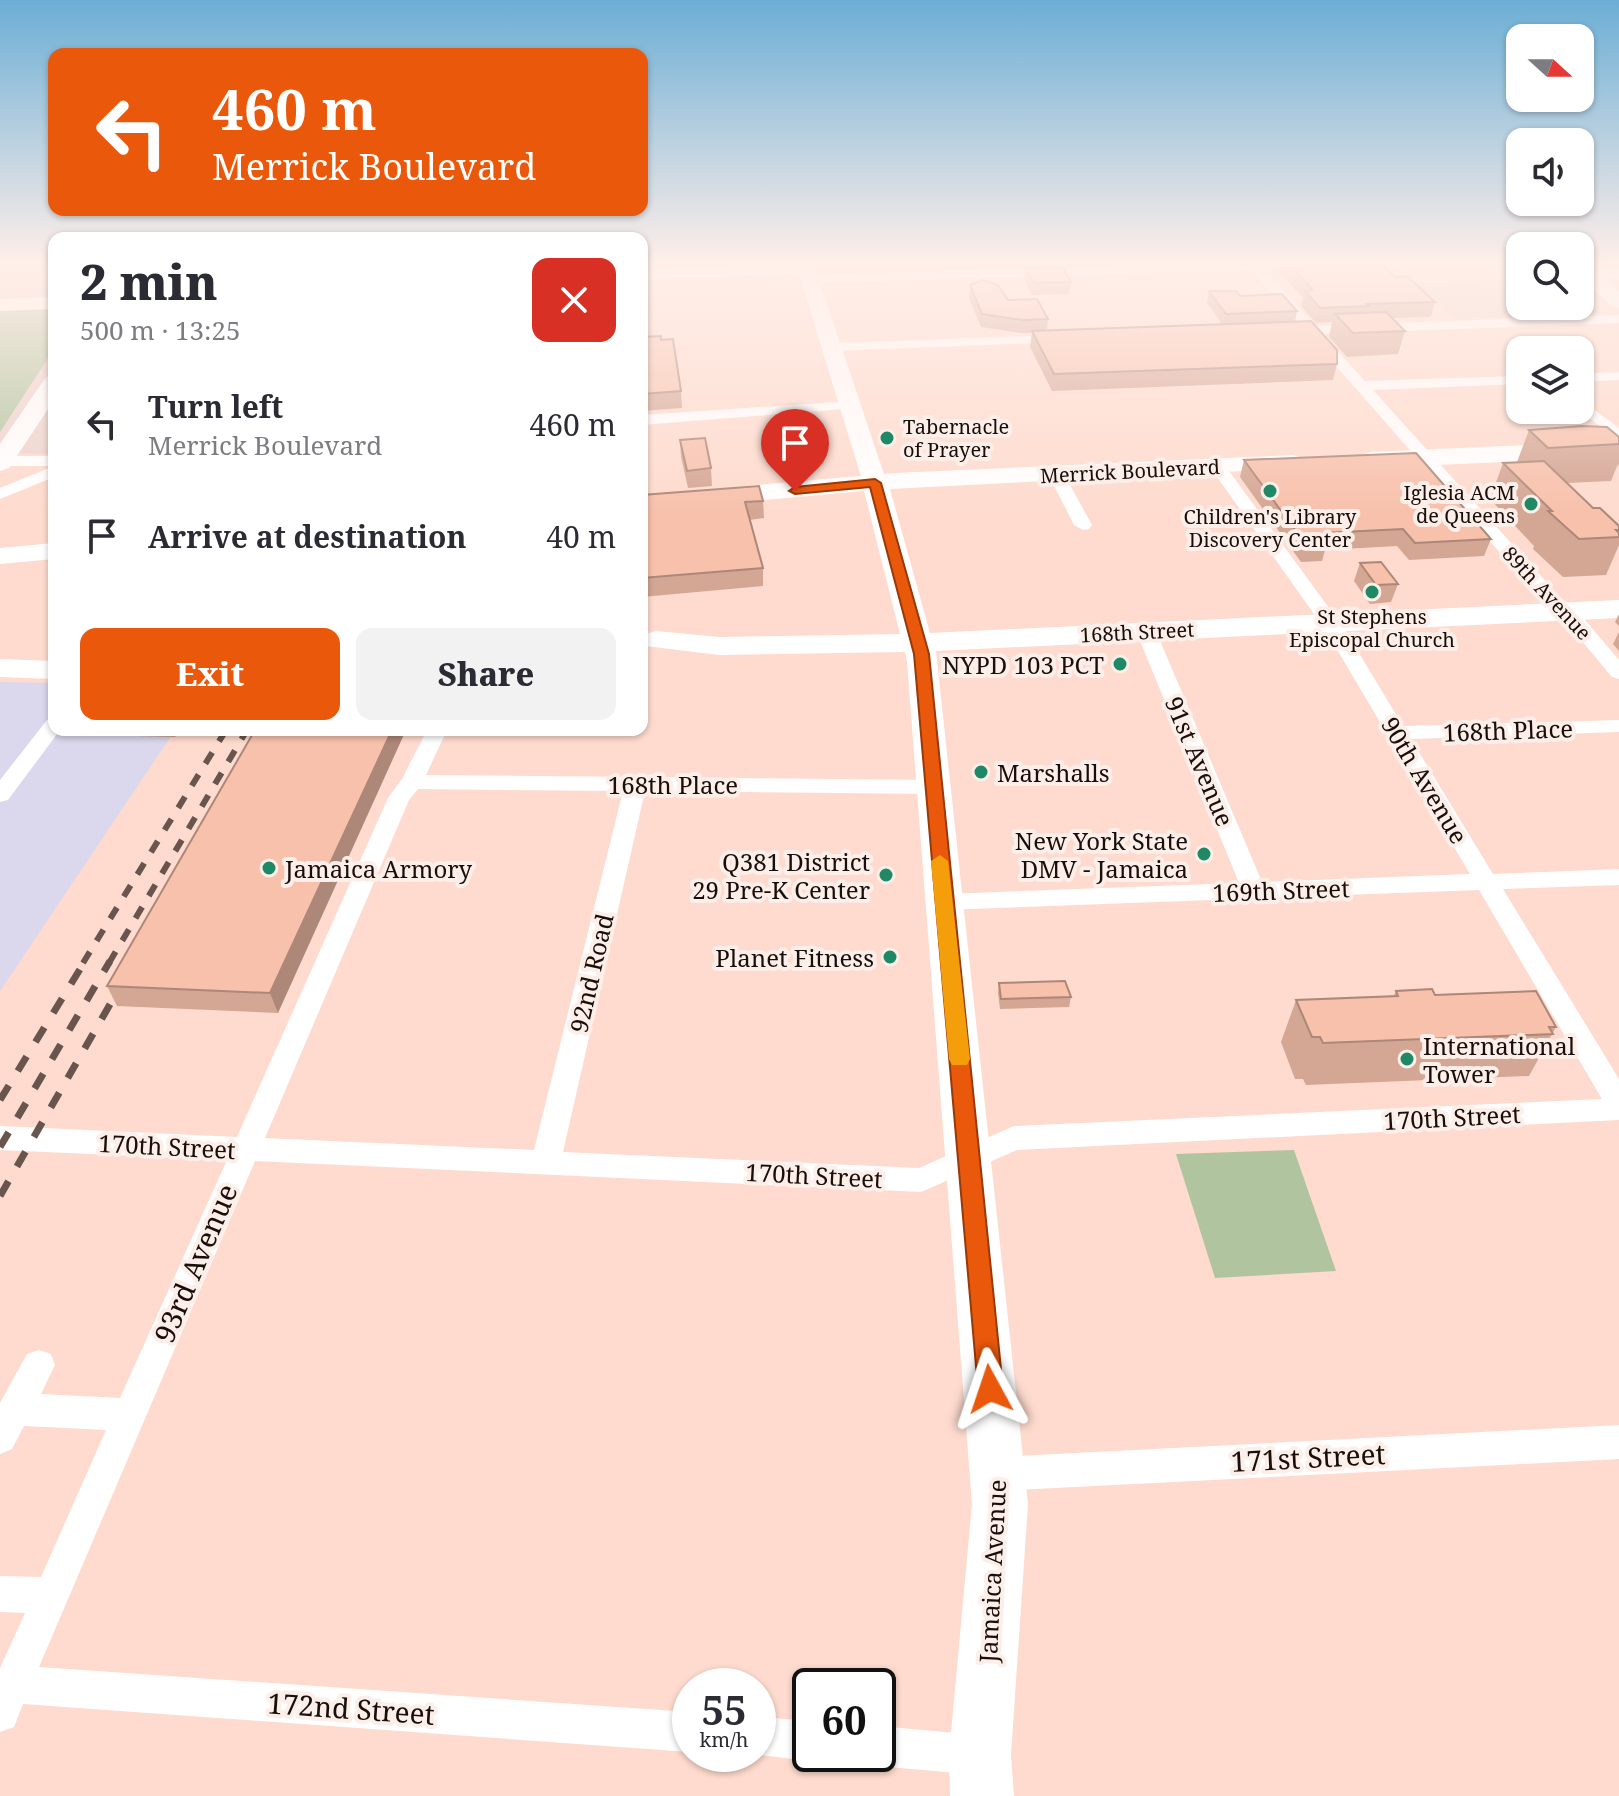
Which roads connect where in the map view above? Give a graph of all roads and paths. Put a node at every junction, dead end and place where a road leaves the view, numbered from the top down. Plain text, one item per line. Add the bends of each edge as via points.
1 (868, 346) edge
2 (1324, 346) edge
3 (833, 347) joint
4 (1619, 376) edge
5 (1594, 377) edge
6 (1506, 381) edge
7 (1359, 386) junction
8 (48, 392) edge
9 (852, 405) junction
10 (1594, 415) edge
11 (648, 420) edge
12 (48, 421) edge
13 (1619, 436) edge
14 (1606, 455) edge
15 (1424, 457) junction
16 (48, 462) edge
17 (5, 467) edge
18 (1218, 467) junction
19 (48, 474) edge
20 (1056, 474) junction
21 (875, 483) junction
22 (0, 494) edge
23 (648, 502) edge
24 (1083, 525) dead end
25 (48, 552) edge
26 (0, 556) edge
27 (1619, 609) edge
28 (1564, 611) junction
29 (1328, 622) junction
30 (1146, 631) junction
31 (917, 636) junction
32 (649, 640) edge
33 (0, 668) edge
34 (48, 670) edge
35 (1619, 673) edge
36 (1619, 726) edge
37 (48, 732) edge
38 (1397, 733) junction
39 (434, 736) edge
40 (412, 782) junction
41 (636, 784) junction
42 (934, 787) junction
43 (0, 795) edge
44 (1619, 877) edge
45 (1486, 882) junction
46 (1254, 891) junction
47 (944, 902) junction
48 (1619, 1103) edge
49 (1619, 1109) edge
50 (0, 1138) edge
51 (244, 1150) junction
52 (969, 1158) junction
53 (546, 1162) junction
54 (39, 1365) dead end
55 (129, 1415) junction
56 (7, 1423) edge
57 (1619, 1442) edge
58 (998, 1474) junction
59 (0, 1594) edge
60 (51, 1596) junction
61 (6, 1699) edge
62 (672, 1731) edge
63 (896, 1751) edge
64 (981, 1775) edge

1 - 3 street
2 - 7 street, 89th Avenue
3 - 9 main road, Jamaica Avenue
4 - 5 street
6 - 7 street
7 - 15 street, 89th Avenue
8 - 17 main road
9 - 11 street
9 - 21 main road, Jamaica Avenue
10 - 13 street
12 - 17 main road
14 - 15 main road, Merrick Boulevard
15 - 18 main road, Merrick Boulevard
15 - 28 street, 89th Avenue
16 - 17 street
18 - 20 main road, Merrick Boulevard
18 - 29 street, 90th Avenue
19 - 22 street
20 - 21 main road, Merrick Boulevard
20 - 24 street
21 - 23 main road, Merrick Boulevard
21 - 31 main road, Jamaica Avenue
25 - 26 main road
27 - 28 main road, 168th Street
28 - 29 main road, 168th Street
28 - 35 street, 89th Avenue
29 - 30 main road, 168th Street
29 - 38 street, 90th Avenue
30 - 31 main road, 168th Street
30 - 46 street, 91st Avenue
31 - 32 main road, 168th Street via 719,646
31 - 32 main road, 168th Street via 790,628
31 - 42 main road, Jamaica Avenue
33 - 34 main road
36 - 38 street, 168th Place
37 - 43 street
38 - 45 street, 90th Avenue
39 - 40 street, 93rd Avenue
40 - 41 street, 168th Place
40 - 51 street, 93rd Avenue via 399,798
41 - 42 street, 168th Place
41 - 53 street, 92nd Road
42 - 47 main road, Jamaica Avenue
44 - 45 street, 169th Street
45 - 46 street, 169th Street
45 - 48 street, 90th Avenue
46 - 47 street, 169th Street
47 - 52 main road, Jamaica Avenue
49 - 52 street, 170th Street via 1014,1138
50 - 51 street, 170th Street
51 - 53 street, 170th Street
51 - 55 street, 93rd Avenue
52 - 53 street, 170th Street via 921,1180
52 - 58 main road, Jamaica Avenue
54 - 56 street
55 - 56 street
55 - 60 street, 93rd Avenue
57 - 58 street, 171st Street
58 - 64 main road, Jamaica Avenue
59 - 60 street
60 - 61 street, 93rd Avenue
61 - 62 street, 172nd Street
63 - 64 street

